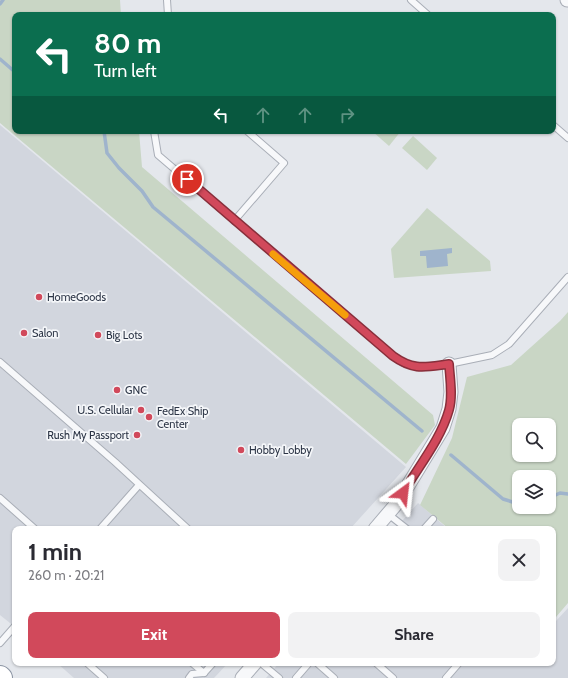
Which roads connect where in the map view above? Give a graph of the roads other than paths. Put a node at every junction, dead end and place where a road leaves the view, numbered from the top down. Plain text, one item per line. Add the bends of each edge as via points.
1 (167, 0) edge
2 (411, 0) edge
3 (168, 12) edge
4 (425, 12) edge
5 (556, 128) edge
6 (154, 134) edge
7 (250, 134) edge
8 (568, 138) edge
9 (234, 221) junction
10 (568, 277) edge
11 (0, 362) edge
12 (449, 364) junction
13 (139, 485) junction
14 (0, 498) edge
15 (388, 514) junction
16 (433, 519) dead end
17 (31, 526) edge
18 (103, 526) edge
19 (185, 526) edge
20 (378, 526) edge
21 (403, 526) edge
22 (427, 526) edge
23 (12, 629) edge
24 (0, 643) edge
25 (90, 666) edge
26 (196, 666) edge
27 (210, 666) edge
28 (252, 666) edge
29 (265, 666) edge
30 (306, 666) edge
31 (320, 666) edge
32 (379, 666) edge
33 (456, 666) edge
34 (204, 673) junction
35 (104, 678) edge
36 (189, 678) edge
37 (242, 678) edge
38 (279, 678) edge
39 (296, 678) edge
40 (334, 678) edge
41 (393, 678) edge
42 (446, 678) edge

1 - 3 lane
2 - 4 lane
5 - 8 lane
6 - 9 lane via 158,155
7 - 9 lane via 284,163
9 - 12 lane via 393,356 418,367
10 - 12 lane via 509,344 492,355
11 - 13 lane
12 - 15 street via 451,392 443,428
13 - 18 lane
13 - 19 lane
14 - 17 lane
15 - 20 street
15 - 21 lane
16 - 22 lane
23 - 24 lane
25 - 35 lane
26 - 34 lane
27 - 34 lane
28 - 37 street
29 - 38 lane
30 - 39 lane
31 - 40 lane
32 - 41 lane
33 - 42 lane
34 - 36 lane via 192,674

